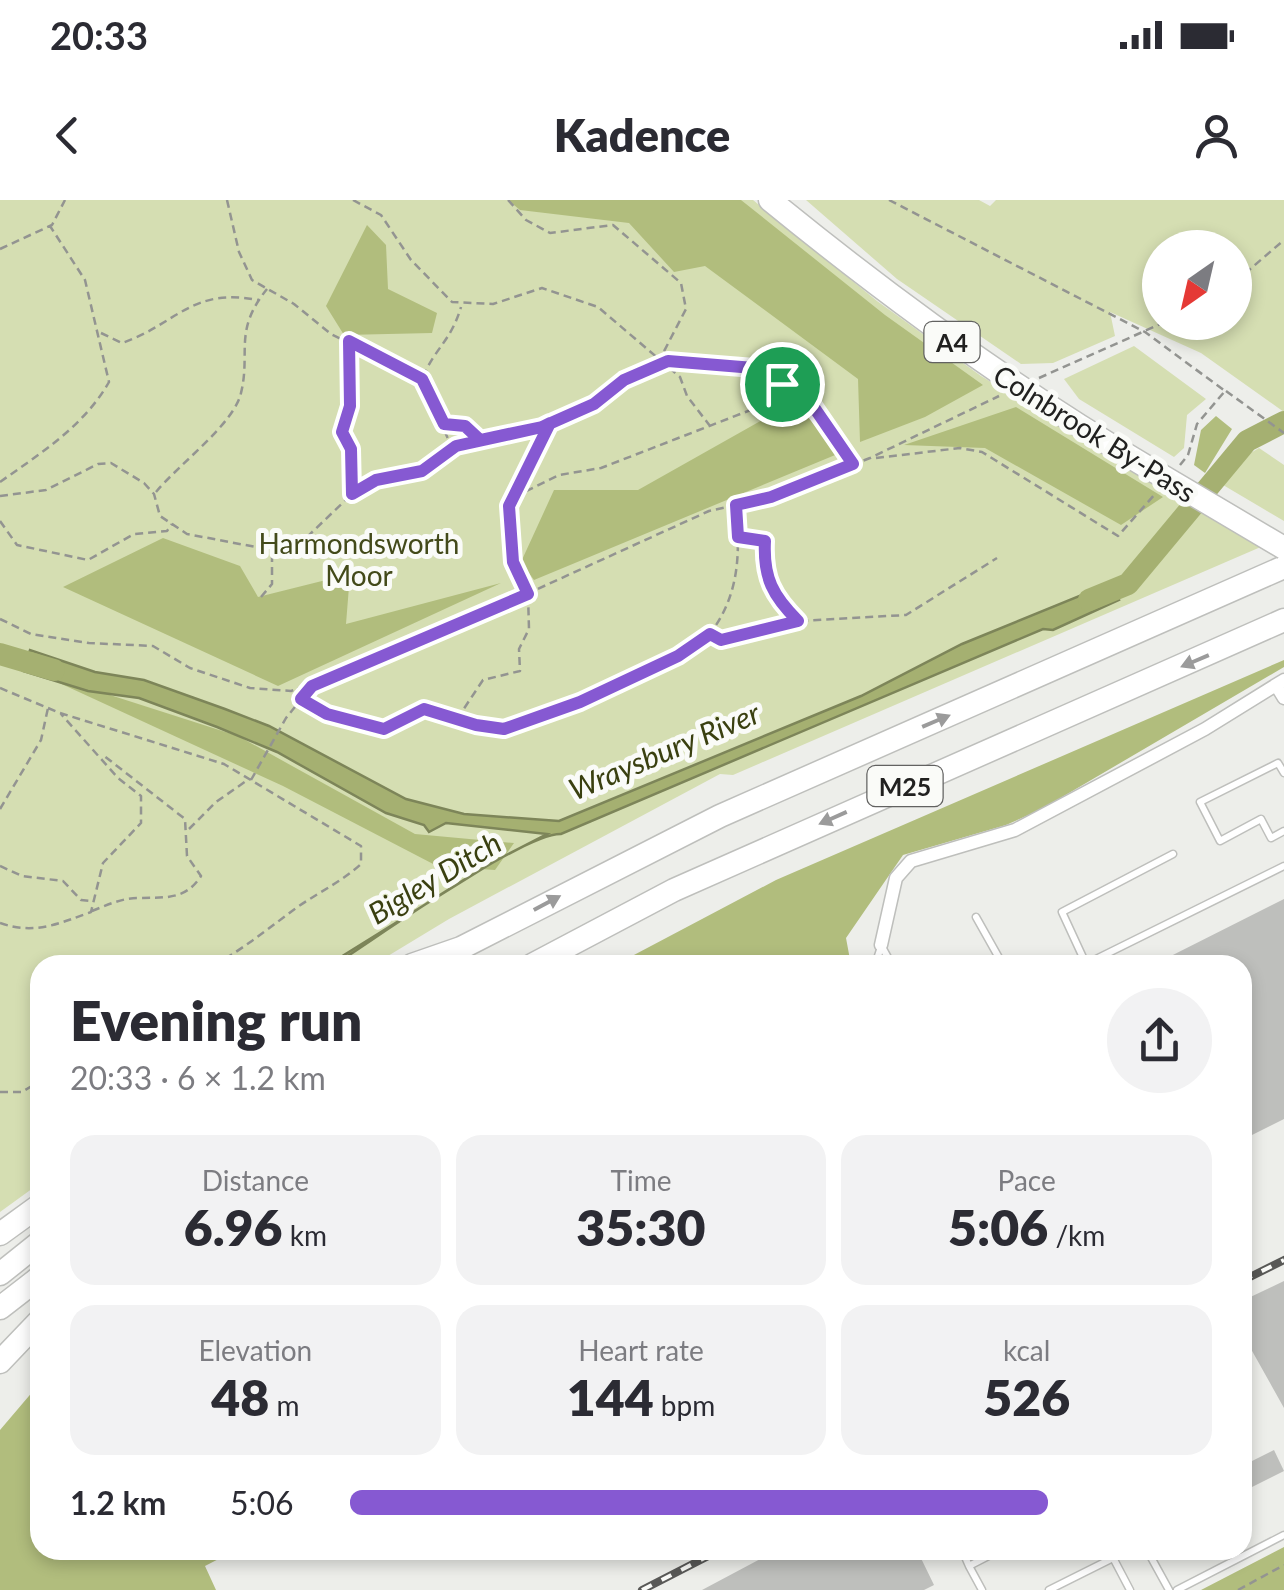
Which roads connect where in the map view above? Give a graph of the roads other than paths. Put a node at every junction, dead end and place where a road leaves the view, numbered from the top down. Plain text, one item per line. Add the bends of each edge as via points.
1 (770, 200) edge
2 (1284, 548) edge
3 (1284, 567) edge
4 (1284, 620) edge
5 (1280, 682) edge
6 (1284, 698) edge
7 (1284, 773) edge
8 (1284, 831) edge
9 (1173, 854) dead end
10 (1284, 866) edge
11 (976, 917) dead end
12 (881, 946) junction
13 (461, 948) junction
14 (441, 955) edge
15 (453, 955) edge
16 (551, 955) edge
17 (878, 955) edge
18 (886, 955) edge
19 (997, 955) edge
20 (1081, 955) edge
21 (1105, 955) edge
22 (30, 1212) edge
23 (0, 1234) edge
24 (30, 1250) edge
25 (0, 1274) edge
26 (30, 1284) edge
27 (0, 1308) edge
28 (30, 1330) edge
29 (0, 1362) edge
30 (1284, 1535) edge
31 (1252, 1549) edge
32 (966, 1560) edge
33 (981, 1560) edge
34 (1101, 1560) edge
35 (1114, 1560) edge
36 (1155, 1560) edge
37 (1228, 1560) edge
38 (969, 1566) junction
39 (982, 1590) edge
40 (1049, 1590) edge
41 (1130, 1590) edge
42 (1173, 1590) edge

1 - 2 highway, Colnbrook By-Pass / A4, bridge via 1018,388
13 -> 3 highway, M25 via 720,816
4 -> 16 highway, M25 via 674,890
5 - 6 street
5 - 12 street via 1015,830 912,861 896,878
7 - 8 lane via 1278,763 1200,802 1220,841 1262,819 1271,838
9 - 20 lane via 1062,912
10 - 21 lane
11 - 19 lane
12 - 17 lane
12 - 18 lane
13 - 14 highway
13 - 15 highway, M25
22 - 23 highway
24 - 25 highway
26 - 27 highway
28 - 29 highway
30 - 31 lane
32 - 38 lane
33 - 38 lane
34 - 40 lane
35 - 41 lane
36 - 42 lane
37 - 42 lane
38 - 39 lane

